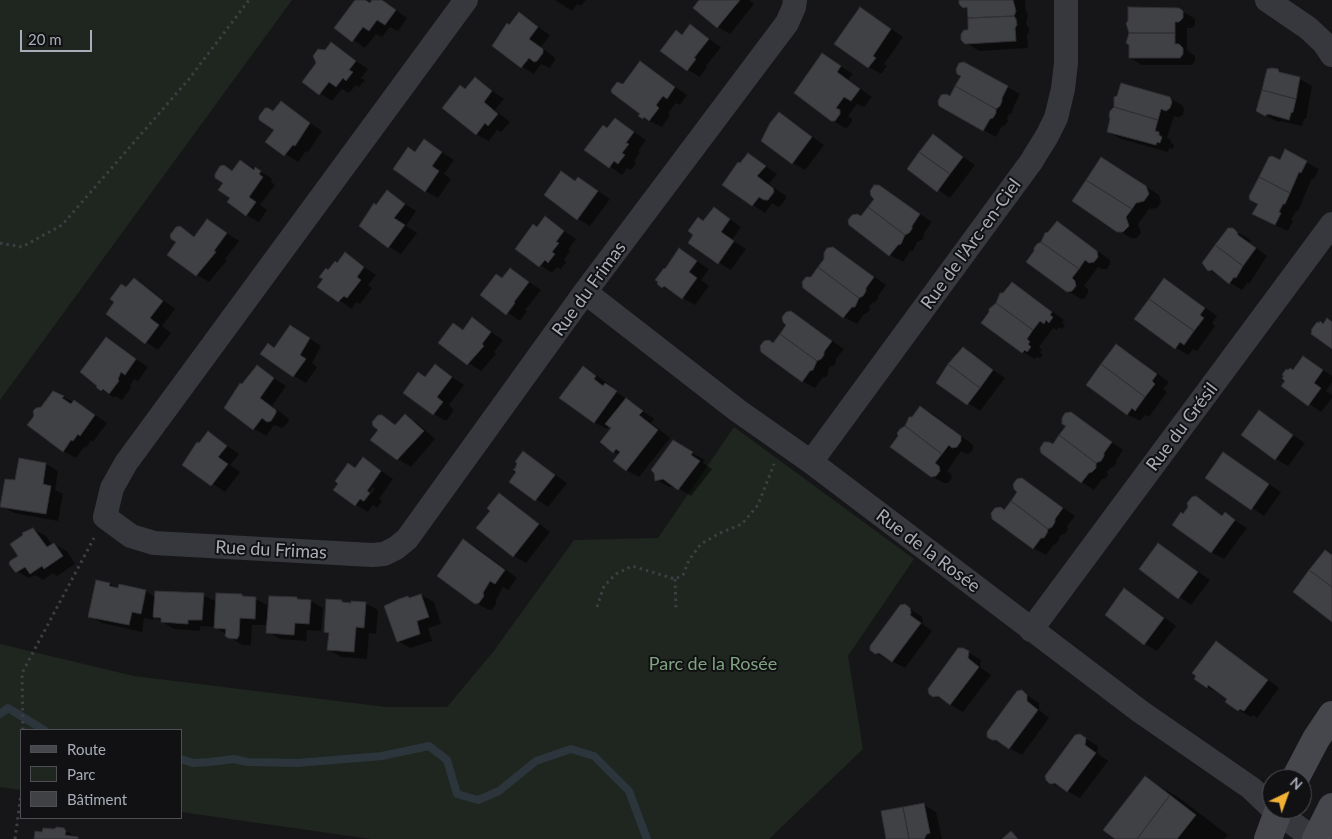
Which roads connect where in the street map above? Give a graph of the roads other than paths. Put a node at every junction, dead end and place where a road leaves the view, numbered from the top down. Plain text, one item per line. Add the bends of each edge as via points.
1 (466, 0) edge
2 (795, 0) edge
3 (1066, 0) edge
4 (1267, 0) edge
5 (1332, 55) edge
6 (1332, 224) edge
7 (585, 292) junction
8 (811, 462) junction
9 (1031, 630) junction
10 (1332, 715) edge
11 (1300, 769) edge
12 (1262, 798) edge
13 (1332, 807) edge
14 (1273, 819) edge
15 (1287, 819) edge
16 (1268, 839) edge
17 (1315, 839) edge

1 - 7 street, Rue du Frimas via 126,463 112,488 105,517 131,536 154,543 384,554 407,539
2 - 7 street, Rue du Frimas via 787,23
3 - 8 street, Rue de l'Arc-en-Ciel via 1066,63 1056,118 1031,162
4 - 5 street via 1308,28
6 - 9 street, Rue du Grésil
7 - 8 street, Rue de la Rosée via 737,410
8 - 9 street, Rue de la Rosée
9 - 12 street, Rue de la Rosée
10 - 11 street
13 - 17 street
14 - 16 street
15 - 17 street, Rue de la Rosée

